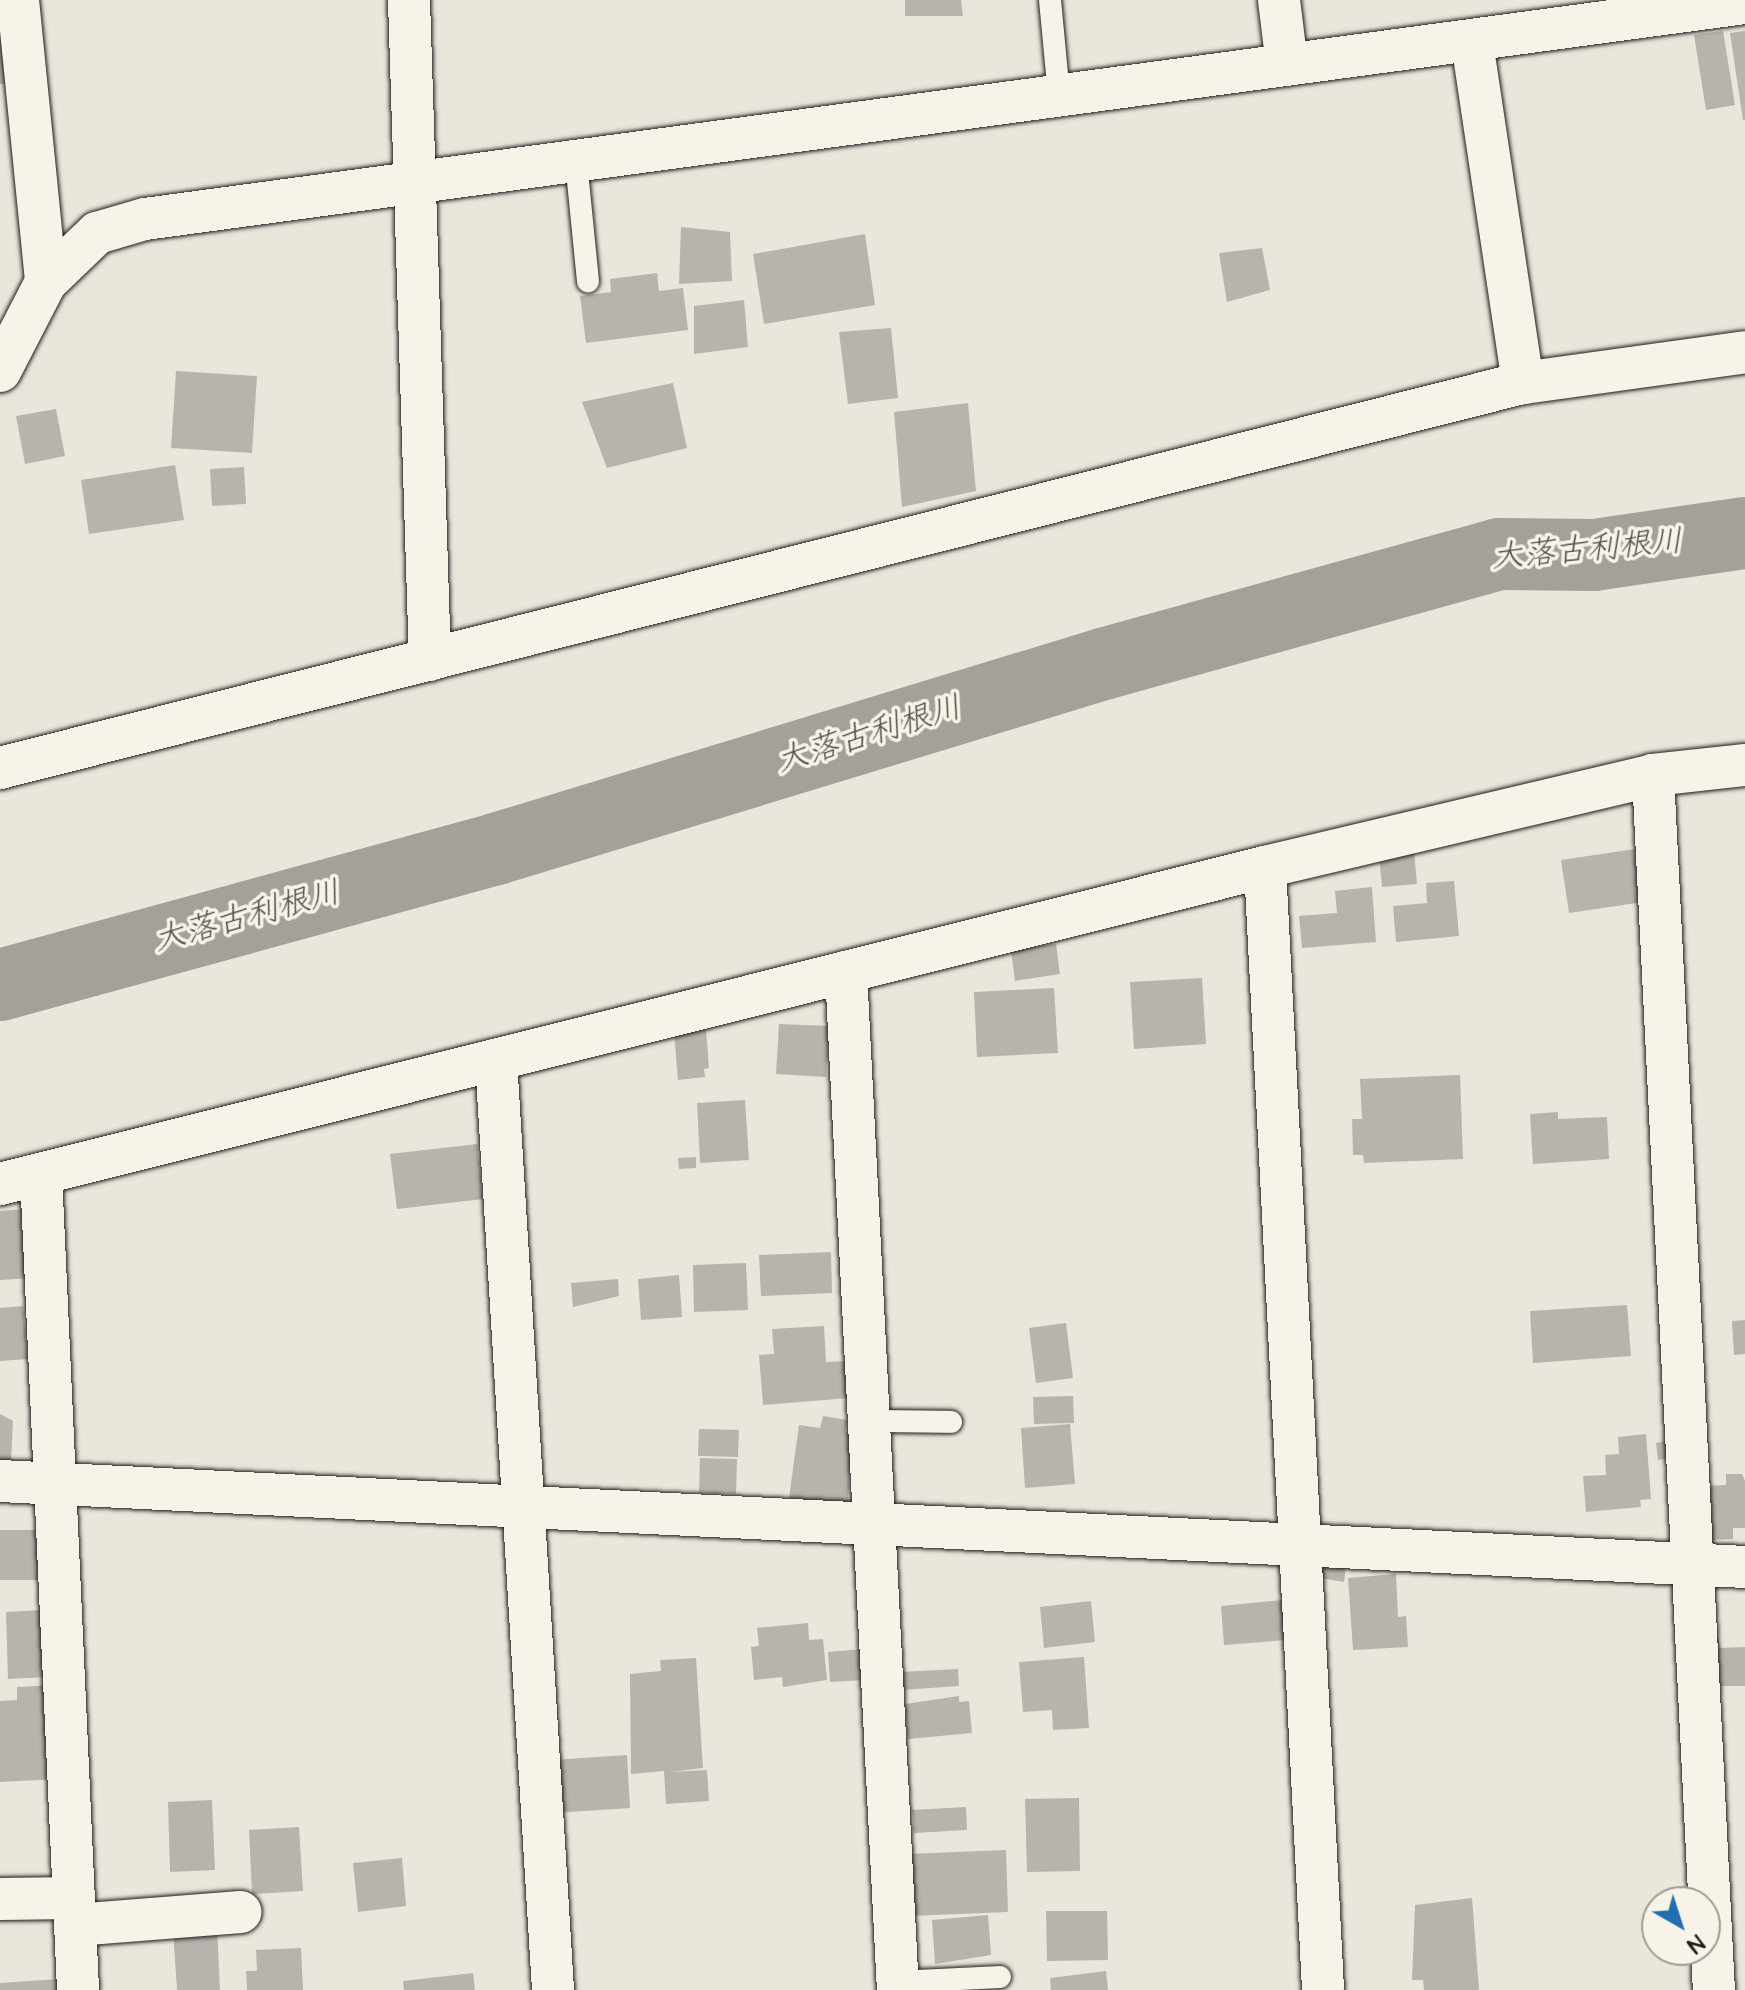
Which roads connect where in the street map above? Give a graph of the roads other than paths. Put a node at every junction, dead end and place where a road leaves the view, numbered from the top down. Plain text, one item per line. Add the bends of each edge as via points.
1 (18, 0) edge
2 (409, 0) edge
3 (1050, 0) edge
4 (1279, 0) edge
5 (1745, 3) edge
6 (1472, 42) junction
7 (1287, 65) junction
8 (1059, 96) junction
9 (576, 161) junction
10 (411, 183) junction
11 (588, 281) dead end
12 (46, 282) junction
13 (1745, 352) edge
14 (0, 371) edge
15 (1523, 383) junction
16 (430, 660) junction
17 (1745, 765) edge
18 (0, 768) edge
19 (1653, 775) junction
20 (1265, 867) junction
21 (846, 972) junction
22 (496, 1060) junction
23 (41, 1174) junction
24 (0, 1184) edge
25 (870, 1421) junction
26 (951, 1422) dead end
27 (0, 1481) edge
28 (56, 1484) junction
29 (522, 1506) junction
30 (876, 1524) junction
31 (1300, 1544) junction
32 (1693, 1564) junction
33 (1745, 1567) edge
34 (0, 1899) edge
35 (74, 1912) junction
36 (240, 1912) dead end
37 (1000, 1977) dead end
38 (897, 1986) edge
39 (78, 1990) edge
40 (553, 1990) edge
41 (1323, 1990) edge
42 (1714, 1990) edge

1 - 12 street
2 - 10 street
3 - 8 lane
4 - 7 street
5 - 6 street
6 - 7 street
6 - 15 street
7 - 8 street
8 - 9 street
9 - 10 street
9 - 11 lane
10 - 12 street via 145,219 97,233
10 - 16 street
12 - 14 street
13 - 15 street
15 - 16 street
16 - 18 street
17 - 19 street
19 - 20 street
19 - 32 street
20 - 21 street
20 - 31 street
21 - 22 street
21 - 25 street
22 - 23 street
22 - 29 street
23 - 24 street
23 - 28 street
25 - 26 lane
25 - 30 street
27 - 28 street
28 - 29 street
28 - 35 street
29 - 30 street
29 - 40 street
30 - 31 street
30 - 38 street
31 - 32 street
31 - 41 street
32 - 33 street
32 - 42 street
34 - 35 street
35 - 36 street
35 - 39 street
37 - 38 lane

